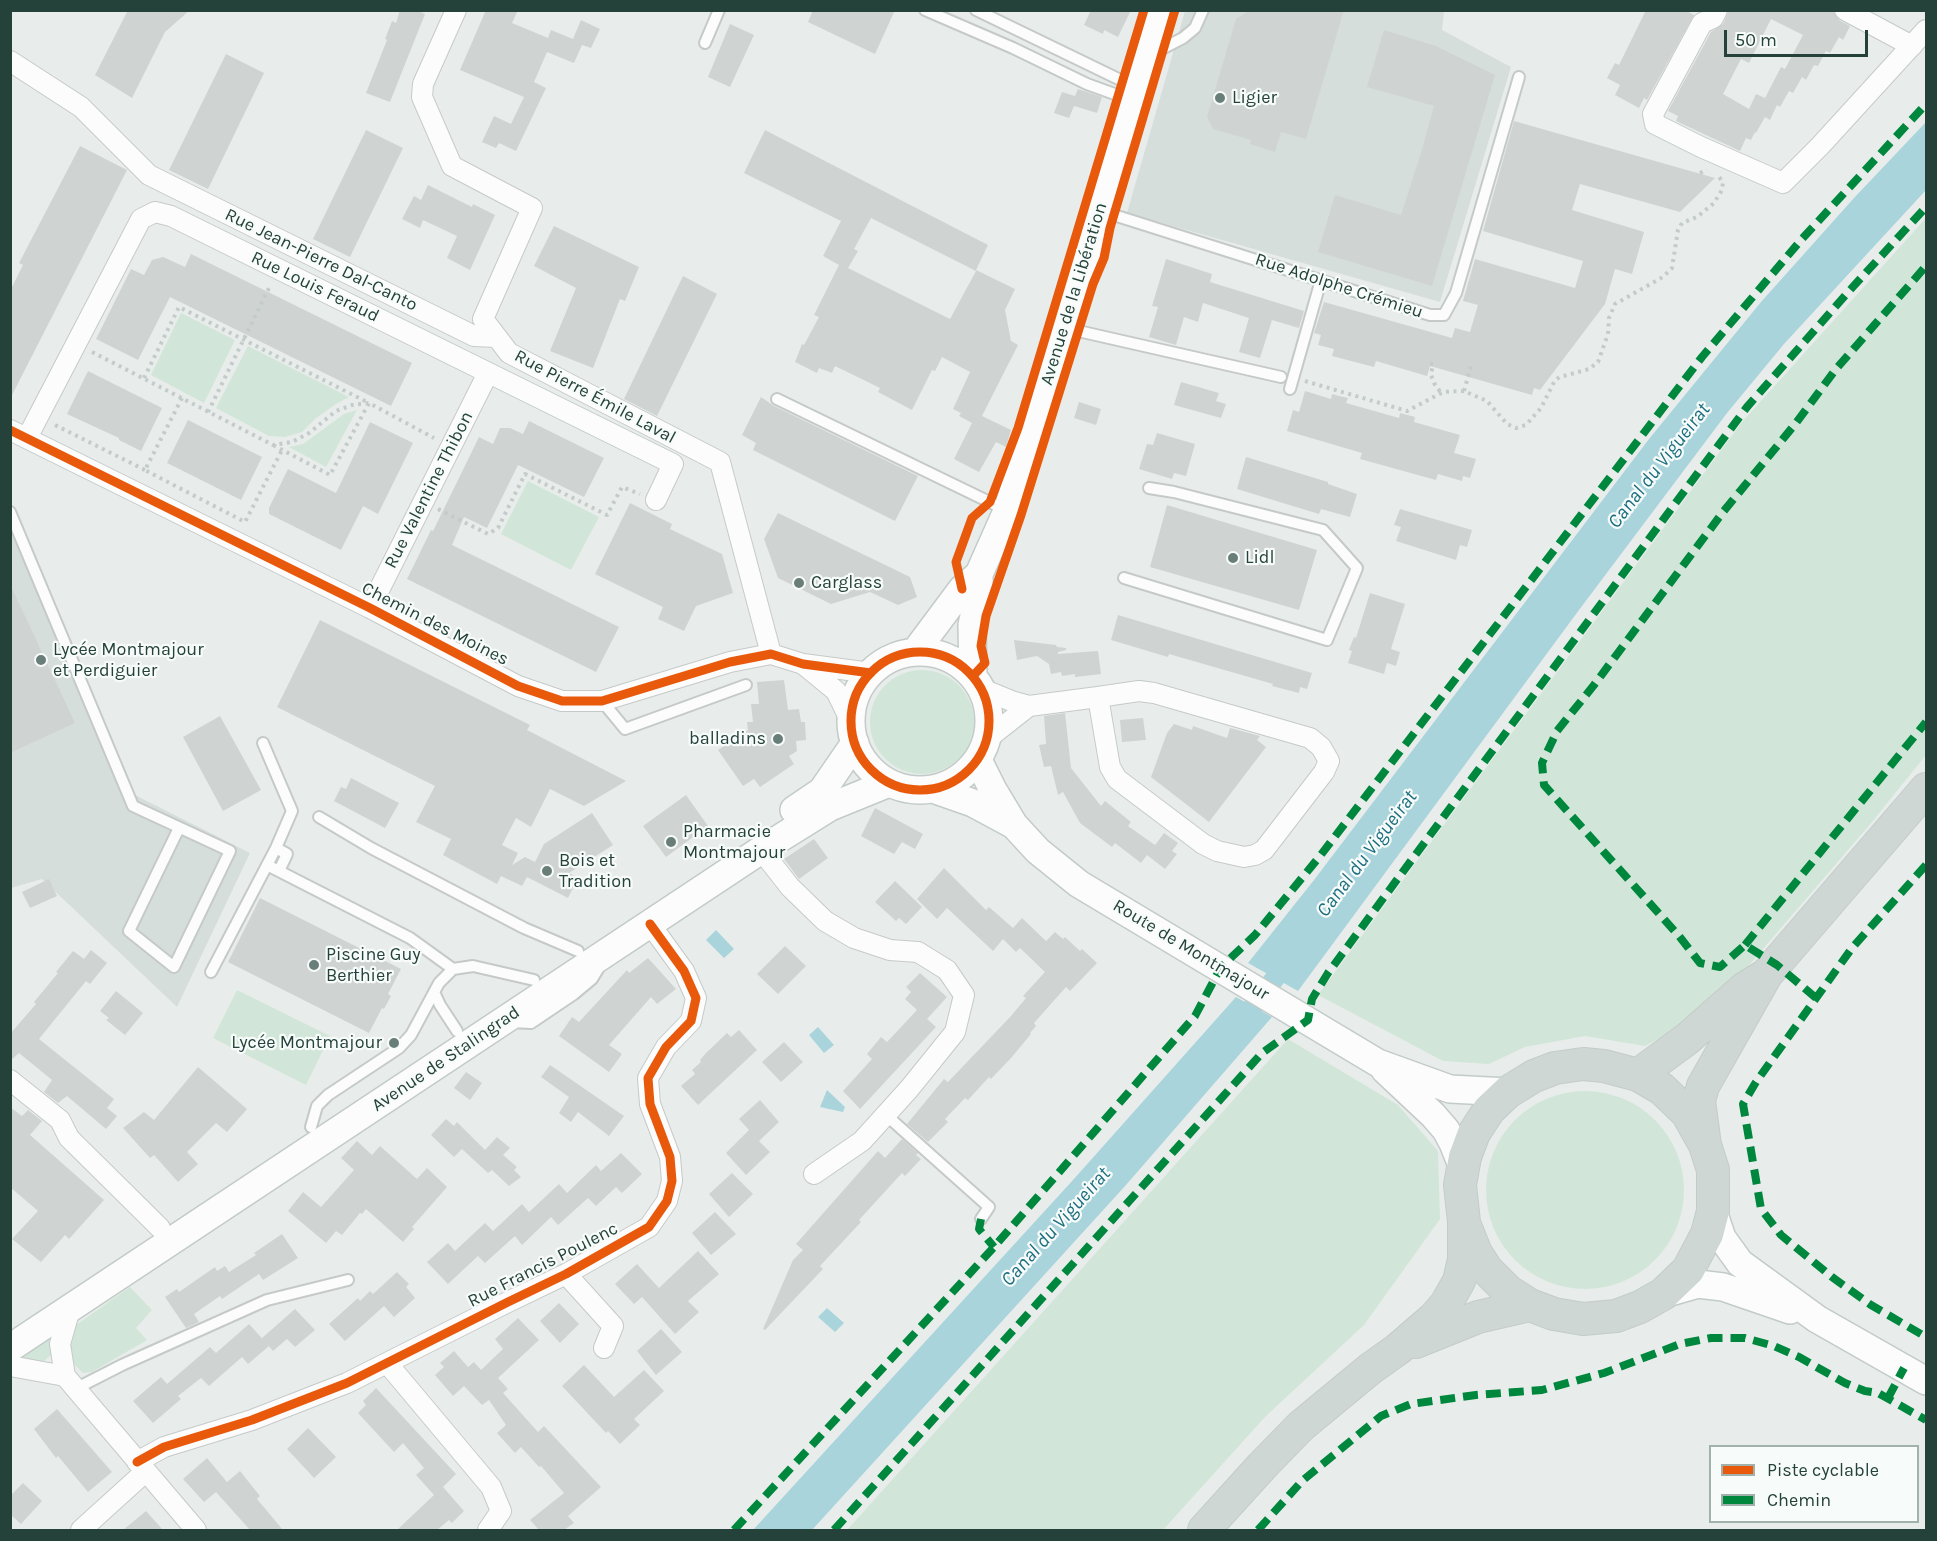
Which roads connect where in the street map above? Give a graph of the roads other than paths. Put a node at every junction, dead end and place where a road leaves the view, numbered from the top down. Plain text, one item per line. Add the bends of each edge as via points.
1 (456, 10) edge
2 (719, 10) edge
3 (926, 10) edge
4 (976, 10) edge
5 (1158, 10) edge
6 (1203, 10) edge
7 (1717, 10) edge
8 (1845, 10) edge
9 (1926, 30) edge
10 (705, 43) dead end
11 (1912, 46) junction
12 (1144, 57) junction
13 (10, 61) edge
14 (1519, 77) dead end
15 (1133, 93) junction
16 (1099, 210) junction
17 (1321, 280) junction
18 (1065, 328) junction
19 (496, 337) junction
20 (488, 373) junction
21 (1281, 377) dead end
22 (1290, 389) dead end
23 (777, 399) dead end
24 (19, 434) edge
25 (1149, 488) dead end
26 (656, 500) road end
27 (1007, 511) junction
28 (10, 512) edge
29 (979, 574) junction
30 (1124, 578) dead end
31 (370, 608) junction
32 (915, 652) junction
33 (771, 654) junction
34 (802, 664) junction
35 (871, 673) junction
36 (977, 683) junction
37 (746, 685) dead end
38 (1098, 697) junction
39 (602, 701) junction
40 (1029, 706) junction
41 (853, 733) junction
42 (263, 744) dead end
43 (983, 749) junction
44 (889, 783) junction
45 (933, 789) junction
46 (1926, 789) edge
47 (319, 817) dead end
48 (1014, 825) junction
49 (179, 828) junction
50 (753, 844) junction
51 (276, 848) junction
52 (267, 865) junction
53 (279, 871) junction
54 (685, 888) junction
55 (650, 924) junction
56 (618, 925) junction
57 (578, 951) junction
58 (453, 969) junction
59 (212, 972) dead end
60 (1766, 975) junction
61 (534, 980) junction
62 (434, 992) junction
63 (506, 1020) junction
64 (457, 1030) junction
65 (411, 1061) junction
66 (1378, 1063) junction
67 (1638, 1076) junction
68 (10, 1080) edge
69 (1508, 1092) junction
70 (375, 1107) junction
71 (886, 1115) junction
72 (314, 1125) junction
73 (1705, 1145) junction
74 (1463, 1168) junction
75 (814, 1174) dead end
76 (1713, 1211) junction
77 (981, 1219) dead end
78 (1464, 1222) junction
79 (172, 1230) junction
80 (566, 1274) junction
81 (348, 1280) dead end
82 (1663, 1294) junction
83 (65, 1302) junction
84 (1530, 1305) junction
85 (1817, 1319) junction
86 (10, 1328) edge
87 (10, 1348) edge
88 (604, 1348) dead end
89 (1398, 1349) junction
90 (387, 1363) junction
91 (10, 1366) edge
92 (1926, 1381) edge
93 (70, 1382) junction
94 (141, 1467) junction
95 (81, 1530) edge
96 (196, 1530) edge
97 (488, 1530) edge
98 (1204, 1530) edge

1 - 19 street, Rue Pierre Émile Laval via 423,84 422,97 452,166 532,208 483,319
2 - 10 lane
3 - 15 lane via 1087,84
4 - 15 lane
5 - 12 main road, Avenue de la Libération
6 - 12 lane via 1195,27 1183,38
7 - 11 street via 1713,18 1702,23 1653,114 1655,124 1783,183
8 - 11 street
9 - 11 street
12 - 15 main road, Avenue de la Libération
13 - 19 street, Rue Jean-Pierre Dal-Canto via 81,107 149,175 474,336
14 - 17 lane, Rue Adolphe Crémieu via 1456,294 1444,315 1430,315
15 - 16 main road, Avenue de la Libération
16 - 17 lane, Rue Adolphe Crémieu
16 - 18 main road, Avenue de la Libération
17 - 22 lane
18 - 21 lane
18 - 27 main road, Avenue de la Libération
19 - 33 street, Rue Pierre Émile Laval via 509,353 720,462
20 - 24 street, Rue Louis Feraud via 171,216 155,212 141,219 38,417
20 - 26 street, Rue Louis Feraud via 673,464
20 - 31 street, Rue Valentine Thibon
23 - 27 lane
24 - 31 street, Chemin des Moines
25 - 30 lane via 1323,530 1357,568 1327,640
27 - 29 main road, Avenue de la Libération
28 - 49 lane via 133,806
29 - 32 main road, Avenue de la Libération
29 - 36 main road, Avenue de la Libération via 972,625
31 - 39 street, Chemin des Moines via 518,686 562,701
32 - 35 main road via 898,656
32 - 36 main road via 936,654 956,662
33 - 34 street, Chemin des Moines
33 - 39 street, Chemin des Moines via 730,662
34 - 35 street, Chemin des Moines
34 - 41 street, Chemin des Moines via 836,691
35 - 41 main road via 853,705
36 - 40 street
36 - 43 main road via 988,705 990,722
37 - 39 lane via 625,729
38 - 38 street via 1154,693 1310,738 1329,761 1264,850 1245,857 1217,851 1117,779 1110,767
38 - 40 street
40 - 43 street
41 - 44 main road via 863,759
41 - 50 main road, Avenue de Stalingrad via 822,790
42 - 51 lane via 292,811
43 - 45 main road via 966,774
43 - 48 main road, Route de Montmajour via 993,790
44 - 45 main road via 910,790
44 - 50 main road, Avenue de Stalingrad
45 - 48 main road, Route de Montmajour via 973,803
46 - 60 main road
47 - 57 lane via 524,928
48 - 66 main road, Route de Montmajour via 1038,851 1079,884
49 - 49 lane via 230,851 174,967 129,931
50 - 54 main road, Avenue de Stalingrad
50 - 71 street via 825,921 854,938 890,950 918,952 947,970 964,995 955,1032
51 - 52 lane
51 - 53 lane via 287,854
52 - 53 lane
52 - 59 lane
53 - 58 lane via 410,938
54 - 55 main road via 651,914
54 - 56 main road, Avenue de Stalingrad
55 - 56 main road via 639,923 630,929
55 - 63 main road, Avenue de Stalingrad
55 - 80 street, Rue Francis Poulenc via 684,970 696,998 691,1021 666,1047 648,1078 650,1104 669,1157 672,1181 667,1202 649,1227
56 - 57 main road, Avenue de Stalingrad
57 - 61 main road, Avenue de Stalingrad
58 - 61 lane via 472,966
58 - 62 lane
60 - 67 main road
60 - 73 main road via 1703,1086 1699,1101
61 - 64 main road, Avenue de Stalingrad
62 - 64 lane
62 - 72 lane via 411,1035 399,1048 316,1106
63 - 64 main road via 495,1017 470,1034
63 - 70 main road, Avenue de Stalingrad
64 - 65 main road, Avenue de Stalingrad
65 - 70 main road via 407,1075 376,1096
65 - 72 main road, Avenue de Stalingrad
66 - 69 main road, Route de Montmajour via 1450,1089
66 - 74 main road, Route de Montmajour via 1446,1130
67 - 69 main road via 1583,1064 1534,1076
67 - 73 main road via 1675,1100
68 - 79 street via 60,1120 69,1138
69 - 74 main road via 1489,1110 1474,1133
70 - 72 main road via 365,1105 331,1126
70 - 79 main road, Avenue de Stalingrad
71 - 75 street via 862,1142
71 - 77 lane via 989,1207
72 - 79 main road, Avenue de Stalingrad
73 - 76 main road via 1713,1170
74 - 78 main road via 1460,1185
76 - 82 main road via 1707,1234 1688,1270
76 - 85 main road via 1722,1238 1740,1263
78 - 84 main road via 1487,1270 1508,1291
78 - 89 main road via 1464,1259 1459,1281 1434,1318
79 - 83 main road, Avenue de Stalingrad
79 - 83 main road, Avenue de Stalingrad via 153,1254
80 - 88 street via 613,1326
80 - 90 street, Rue Francis Poulenc
81 - 93 lane via 267,1300 122,1365
82 - 84 main road via 1616,1316 1583,1319
82 - 85 main road via 1698,1284 1723,1287
83 - 86 main road, Avenue de Stalingrad
83 - 87 main road, Avenue de Stalingrad
83 - 93 street via 60,1344
84 - 89 main road via 1478,1317
85 - 92 main road
89 - 98 main road via 1301,1426
90 - 94 street, Rue Francis Poulenc via 252,1420 164,1447
90 - 97 street via 491,1487 501,1511
91 - 93 street
93 - 94 street
94 - 95 street, Rue Francis Poulenc
94 - 96 street

